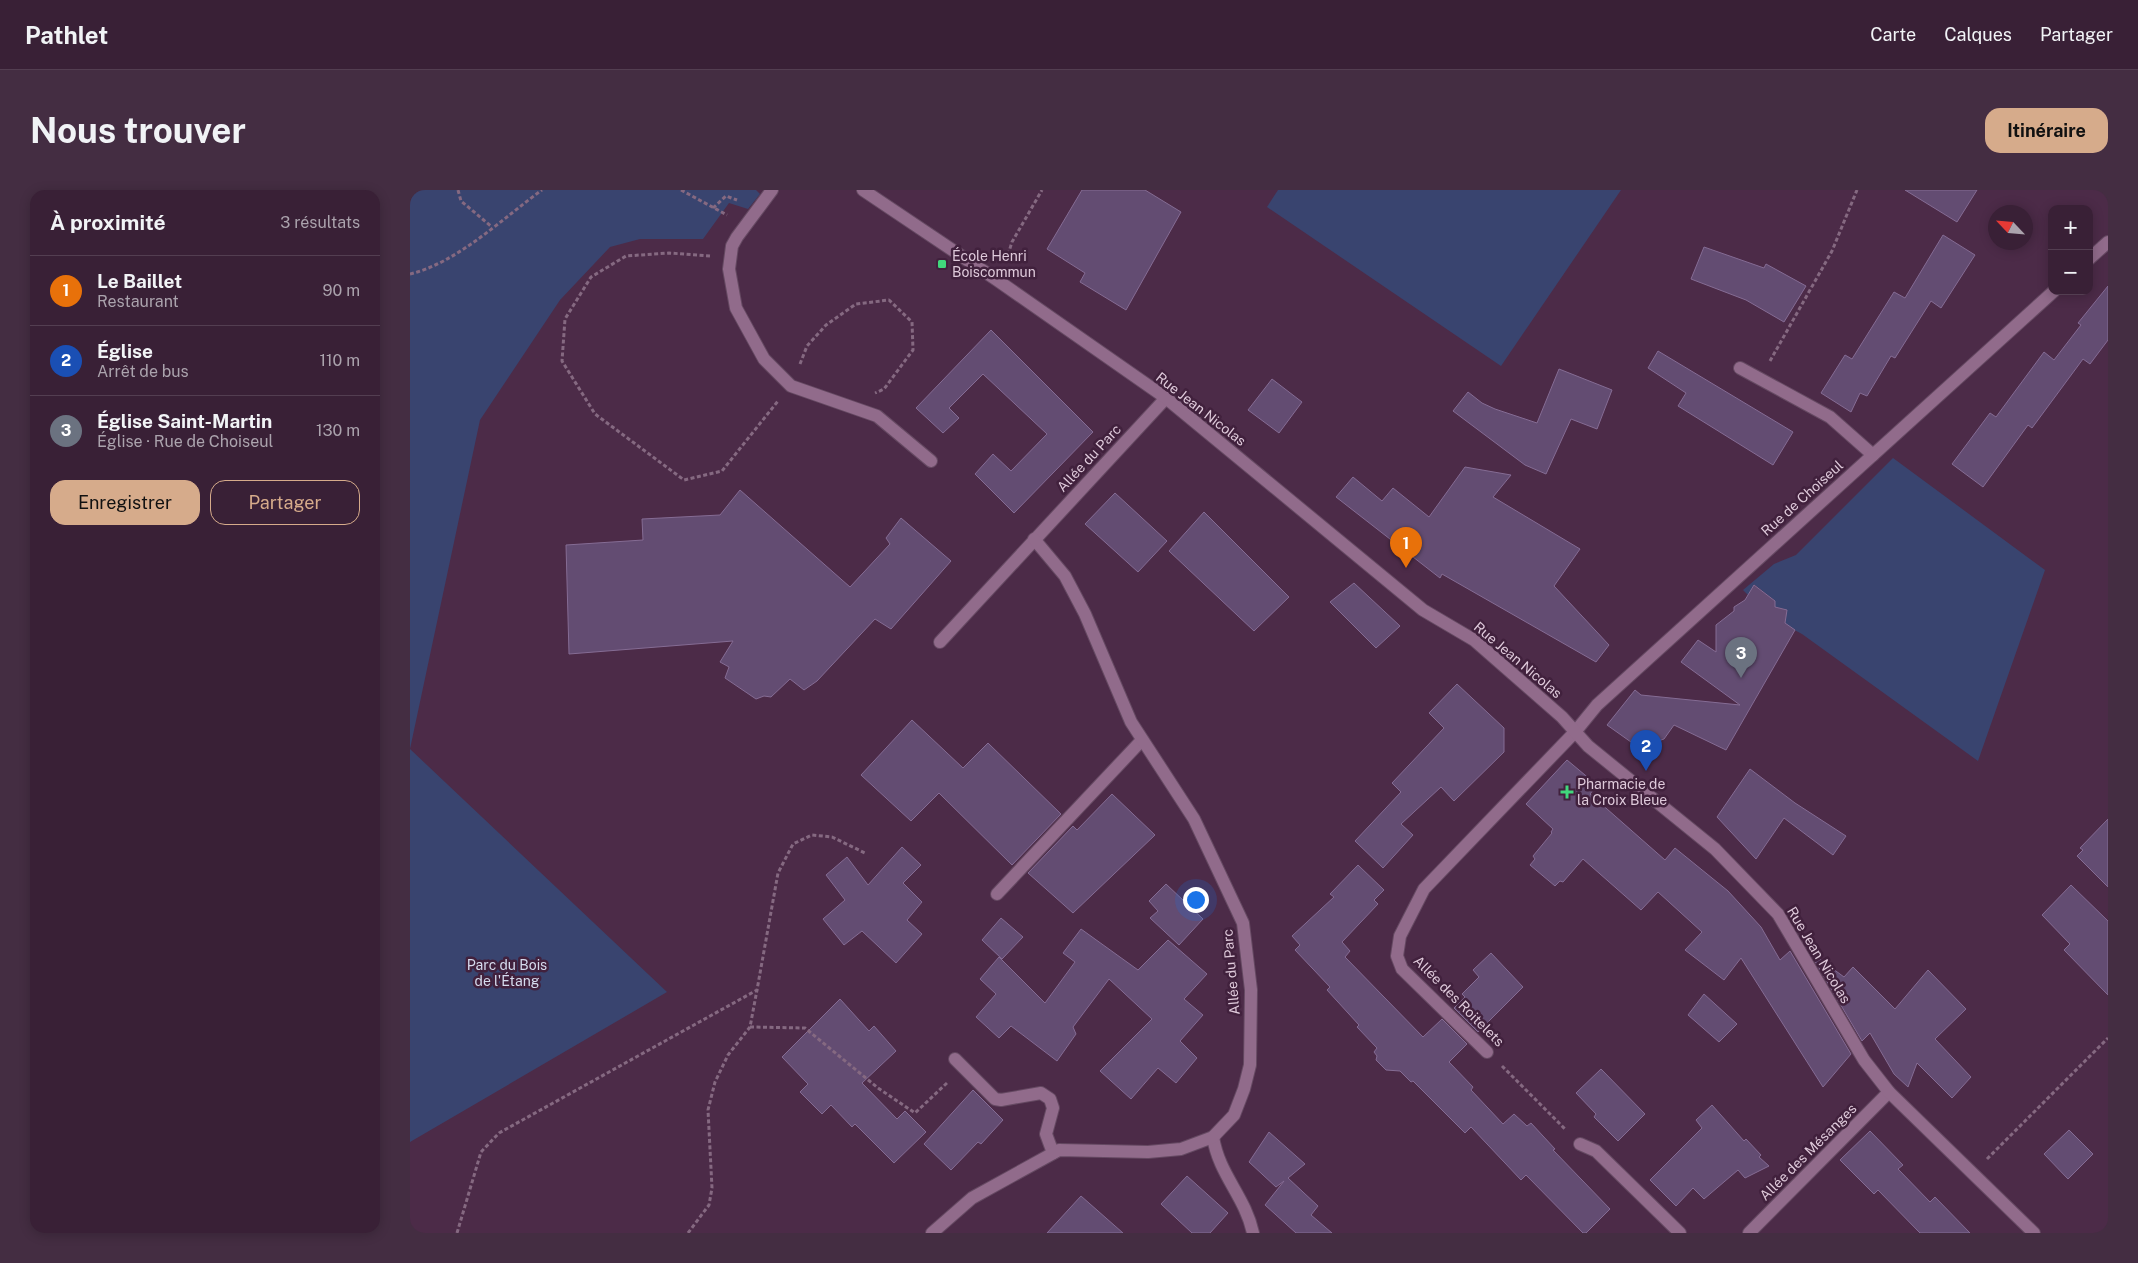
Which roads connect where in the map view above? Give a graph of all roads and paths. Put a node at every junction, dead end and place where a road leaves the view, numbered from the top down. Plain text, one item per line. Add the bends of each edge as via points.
1 (458, 190) edge
2 (542, 190) edge
3 (681, 190) edge
4 (772, 190) edge
5 (863, 190) edge
6 (1042, 190) edge
7 (1857, 190) edge
8 (745, 202) dead end
9 (492, 227) junction
10 (2108, 242) edge
11 (2093, 255) edge
12 (731, 257) junction
13 (410, 274) edge
14 (998, 280) junction
15 (2050, 295) edge
16 (1740, 368) dead end
17 (1759, 379) junction
18 (791, 386) junction
19 (1166, 398) junction
20 (849, 405) junction
21 (1872, 456) junction
22 (931, 461) dead end
23 (1034, 539) junction
24 (940, 642) dead end
25 (1575, 732) junction
26 (1142, 740) junction
27 (865, 853) dead end
28 (997, 894) dead end
29 (758, 990) junction
30 (750, 1027) junction
31 (2108, 1038) edge
32 (1487, 1052) joint
33 (959, 1064) joint
34 (1889, 1092) junction
35 (1213, 1136) junction
36 (1580, 1144) joint
37 (1052, 1153) junction
38 (1973, 1173) junction
39 (457, 1233) edge
40 (688, 1233) edge
41 (932, 1233) edge
42 (1253, 1233) edge
43 (1680, 1233) edge
44 (1749, 1233) edge
45 (2034, 1233) edge

1 - 9 path via 461,201
2 - 9 path
3 - 8 path via 713,208 726,196
4 - 12 street via 737,237
5 - 14 street, Rue Jean Nicolas
6 - 14 path via 1012,242
7 - 17 path via 1832,251
9 - 13 path via 452,257
10 - 11 street
12 - 18 street via 736,308 764,360
12 - 18 path via 669,253 626,256 591,277 566,319 562,361 595,414 684,480 722,470
14 - 19 street, Rue Jean Nicolas
15 - 21 street, Rue de Choiseul
16 - 17 street
17 - 21 street via 1830,417
18 - 20 street
18 - 20 path via 807,346 826,324 856,304 889,300 912,322 913,350 884,389
19 - 23 street, Allée du Parc
19 - 25 street, Rue Jean Nicolas via 1423,610 1474,640
20 - 22 street via 877,416
21 - 25 street, Rue de Choiseul via 1597,705
23 - 24 street, Allée du Parc
23 - 26 street, Allée du Parc via 1065,576
25 - 32 street, Allée des Roitelets via 1424,889 1400,936 1397,956 1402,969
25 - 34 street, Rue Jean Nicolas via 1715,849 1778,914 1864,1060
26 - 28 street
26 - 35 street, Allée du Parc via 1194,819 1243,923 1251,990 1250,1065 1234,1115
27 - 29 path via 832,836 812,835 793,844 778,873
29 - 30 path
29 - 39 path via 500,1133 481,1152
30 - 33 path via 805,1028 878,1088 915,1113
30 - 40 path via 728,1055 715,1082 708,1110 712,1188 708,1205
31 - 38 path
32 - 36 path, Allée des Roitelets
33 - 37 street via 995,1099 1041,1093 1047,1096 1052,1108 1046,1134
34 - 38 street, Rue Jean Nicolas
34 - 44 street, Allée des Mésanges
35 - 37 street, Allée du Parc via 1181,1149 1148,1152 1059,1150
35 - 42 street via 1220,1164 1245,1207
36 - 43 street via 1596,1151
37 - 41 street, Allée du Parc via 972,1198
38 - 45 street, Rue Jean Nicolas

